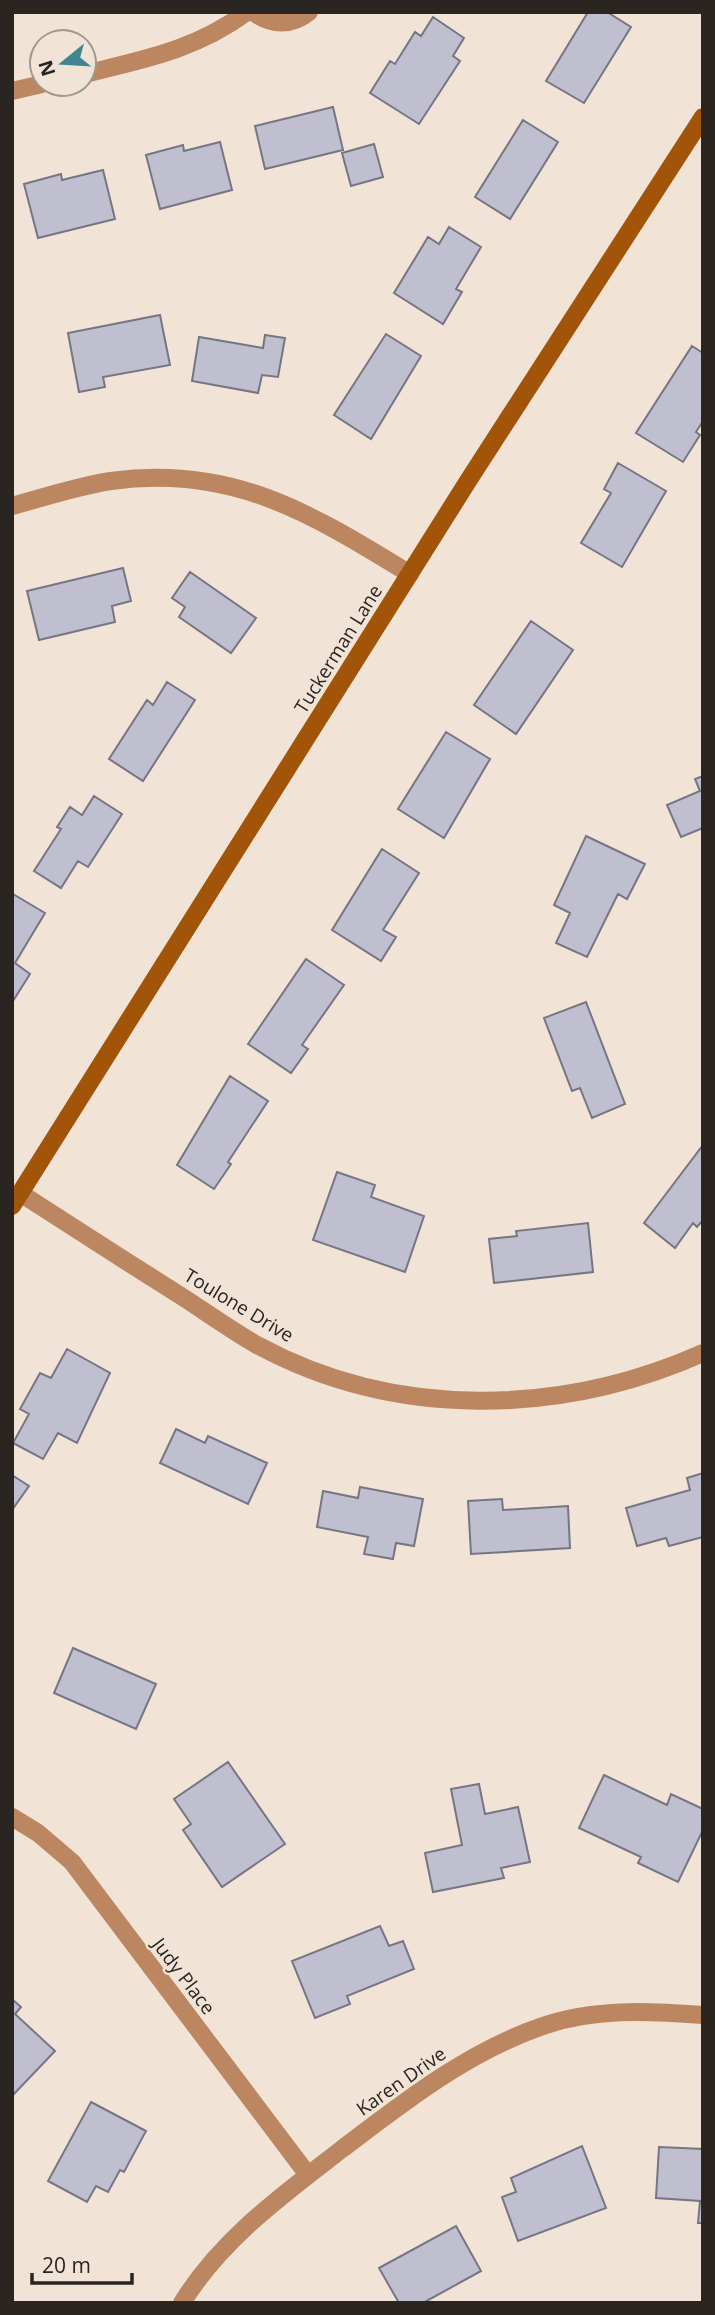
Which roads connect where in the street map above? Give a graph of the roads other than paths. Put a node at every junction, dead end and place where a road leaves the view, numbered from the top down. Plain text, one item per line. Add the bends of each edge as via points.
1 (247, 12) edge
2 (253, 12) edge
3 (310, 12) edge
4 (98, 70) edge
5 (703, 117) edge
6 (12, 506) edge
7 (410, 574) junction
8 (16, 1200) edge
9 (703, 1353) edge
10 (12, 1816) edge
11 (703, 2015) edge
12 (308, 2175) junction
13 (182, 2303) edge

1 - 4 street via 218,33 176,51
2 - 3 street via 287,23
5 - 7 main road, Tuckerman Lane
6 - 7 street via 108,481 142,477 209,481 286,503
7 - 8 main road, Tuckerman Lane
8 - 9 street, Toulone Drive via 257,1345 371,1388 443,1400 550,1397 610,1386
10 - 12 street, Judy Place via 72,1862
11 - 12 street, Karen Drive via 613,2012 541,2026 467,2060
12 - 13 street, Karen Drive via 232,2239

